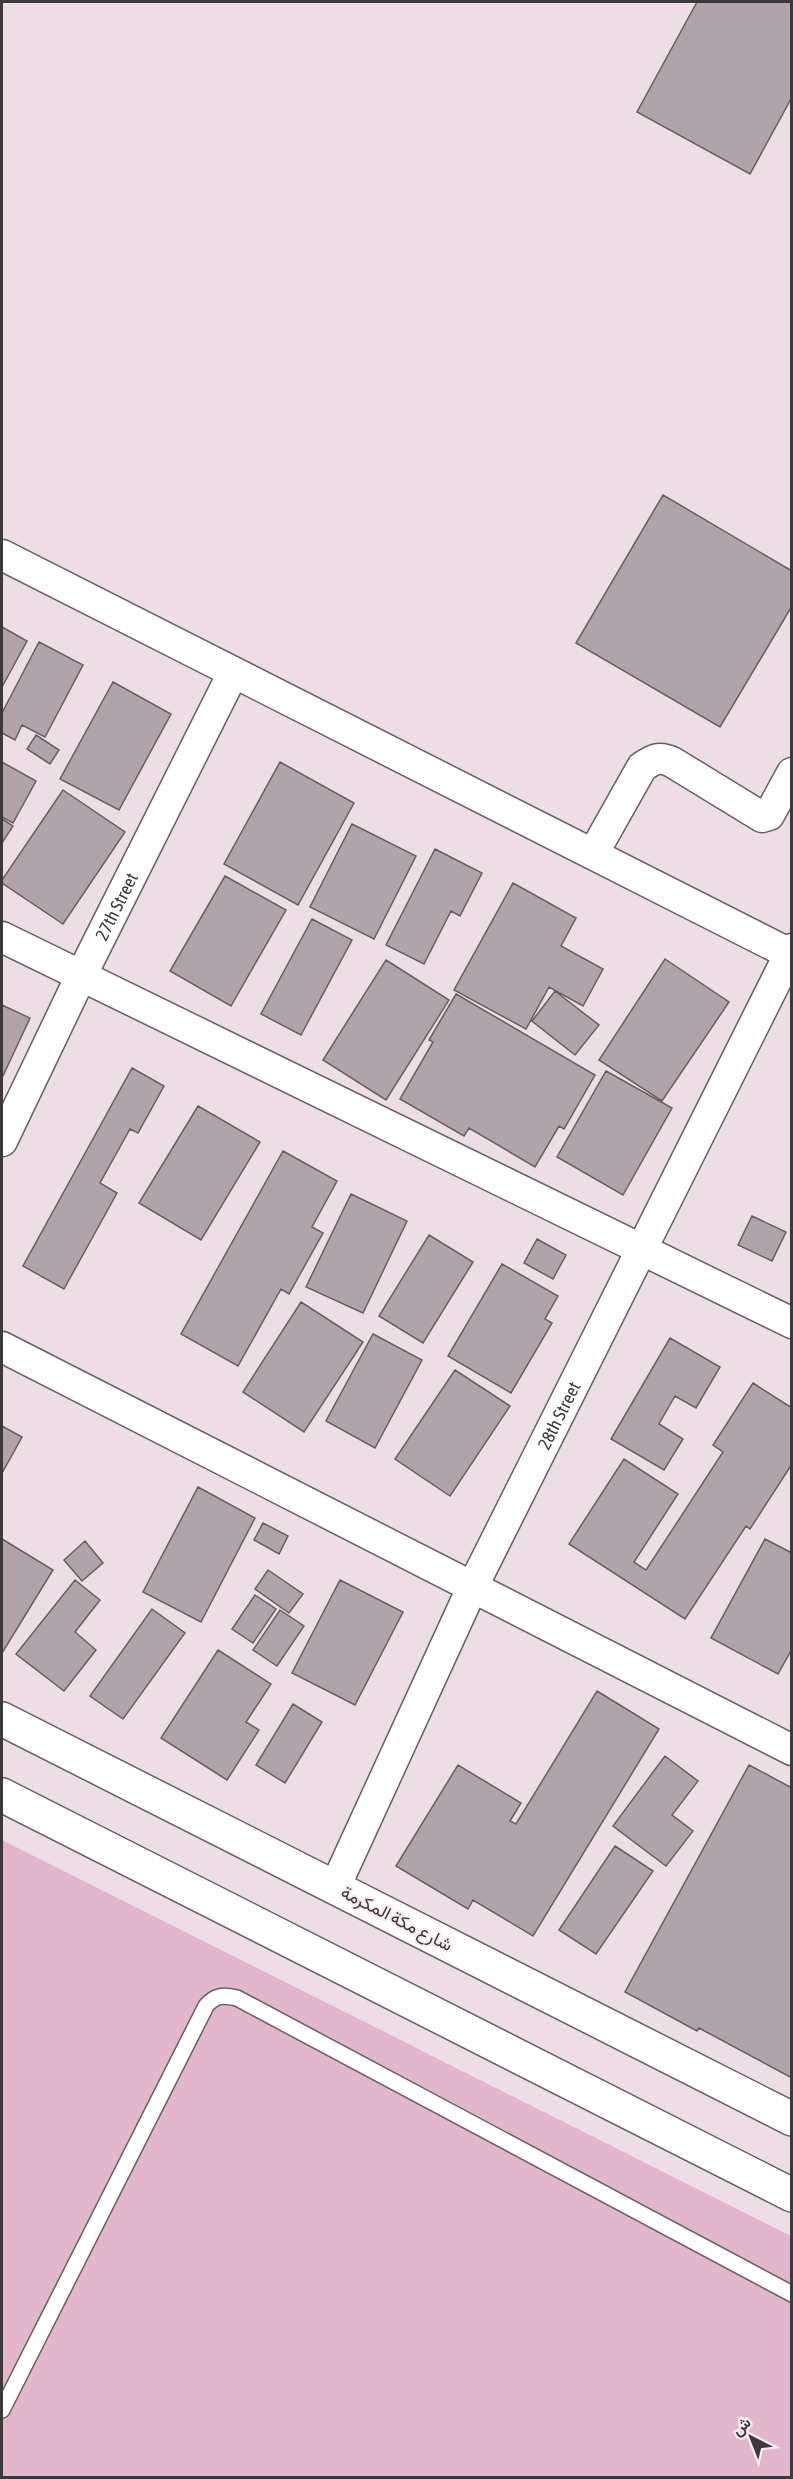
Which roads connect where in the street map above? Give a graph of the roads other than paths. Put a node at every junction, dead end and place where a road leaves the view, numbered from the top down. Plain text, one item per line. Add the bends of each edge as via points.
1 (2, 555) edge
2 (233, 673) junction
3 (792, 773) edge
4 (593, 854) junction
5 (2, 937) edge
6 (791, 952) edge
7 (81, 976) junction
8 (2, 1141) edge
9 (641, 1249) junction
10 (792, 1323) edge
11 (2, 1347) edge
12 (473, 1586) junction
13 (2, 1719) edge
14 (792, 1750) edge
15 (2, 1795) edge
16 (335, 1887) junction
17 (792, 2119) edge
18 (792, 2195) edge
19 (792, 2294) edge
20 (2, 2410) edge

1 - 2 street
2 - 4 street
2 - 7 street, 27th Street
3 - 4 street via 769,815 762,817 672,762 654,759 642,767
4 - 6 street
5 - 7 street
6 - 9 street, 28th Street
7 - 8 street, 27th Street
7 - 9 street
9 - 10 street
9 - 12 street, 28th Street
11 - 12 street
12 - 14 street
12 - 16 street, 28th Street
13 - 16 main road, شارع مكة المكرمة
15 - 18 main road
16 - 17 main road, شارع مكة المكرمة
19 - 20 lane via 237,1998 219,1996 206,2006

